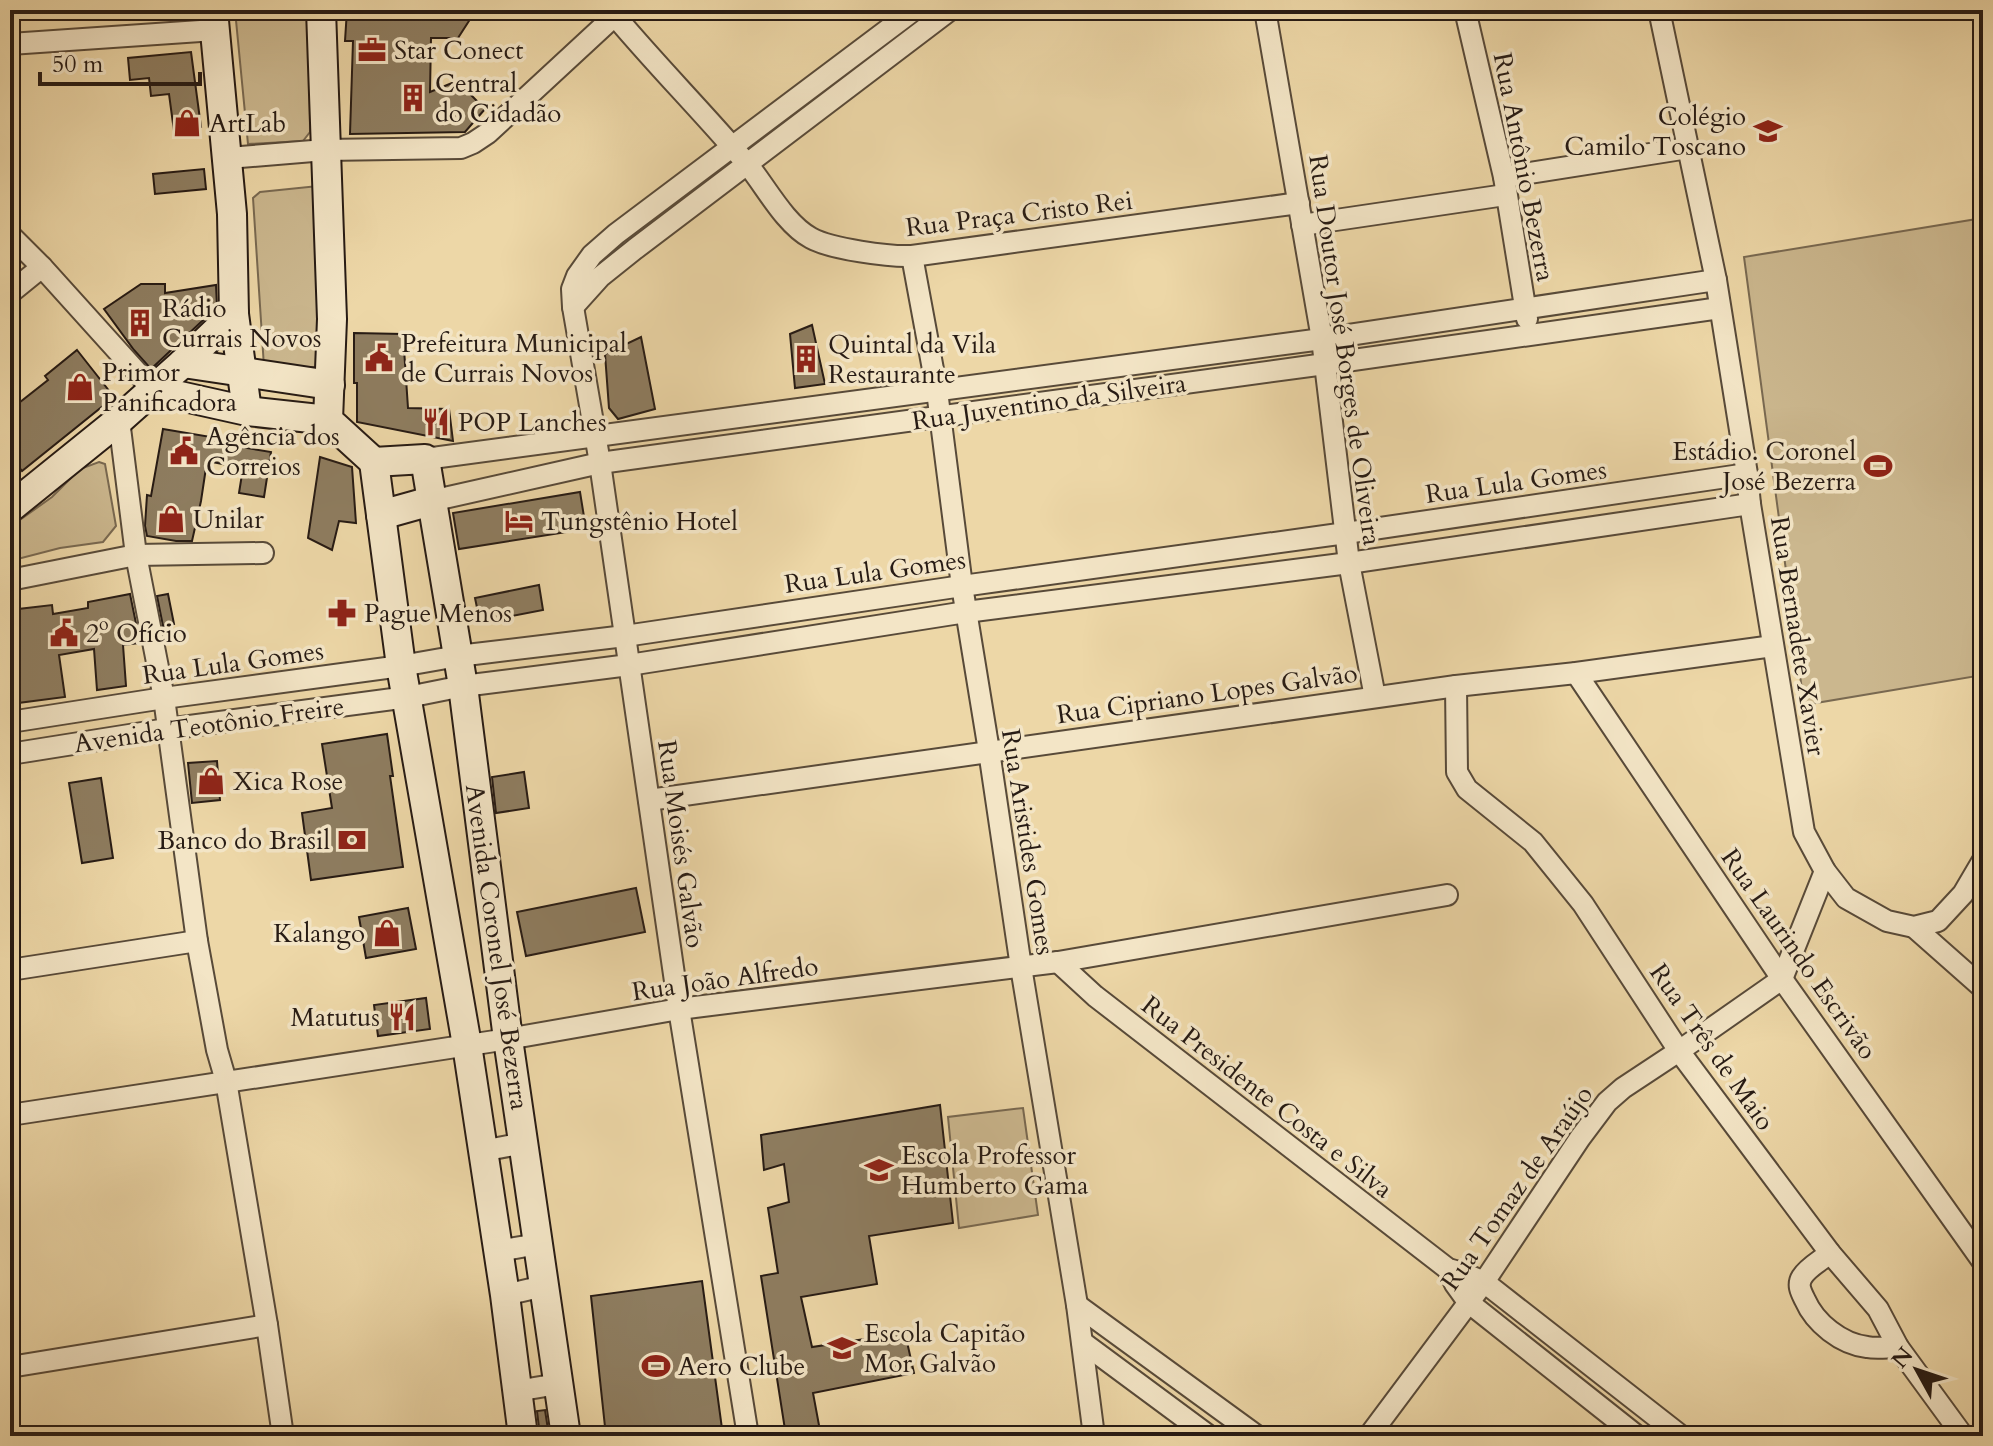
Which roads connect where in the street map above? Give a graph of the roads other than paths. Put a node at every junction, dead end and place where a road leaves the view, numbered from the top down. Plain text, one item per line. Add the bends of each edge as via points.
1 (321, 10) edge
2 (914, 10) edge
3 (950, 10) edge
4 (1265, 10) edge
5 (1465, 10) edge
6 (1659, 10) edge
7 (615, 12) edge
8 (214, 20) edge
9 (10, 44) edge
10 (731, 148) junction
11 (1688, 148) junction
12 (325, 150) junction
13 (228, 158) junction
14 (747, 164) junction
15 (1505, 186) junction
16 (1299, 203) junction
17 (1302, 225) junction
18 (10, 235) edge
19 (912, 256) junction
20 (42, 267) junction
21 (1716, 280) junction
22 (10, 293) edge
23 (573, 307) junction
24 (1526, 308) junction
25 (1720, 308) junction
26 (234, 314) junction
27 (1530, 334) junction
28 (1322, 339) junction
29 (183, 363) junction
30 (1325, 364) junction
31 (1128, 365) junction
32 (243, 371) junction
33 (330, 385) junction
34 (153, 390) junction
35 (937, 391) junction
36 (1131, 391) junction
37 (781, 410) junction
38 (247, 411) junction
39 (940, 417) junction
40 (119, 420) junction
41 (328, 420) junction
42 (596, 435) junction
43 (784, 437) junction
44 (425, 459) junction
45 (374, 462) junction
46 (600, 463) junction
47 (1747, 474) junction
48 (431, 501) junction
49 (1750, 504) junction
50 (10, 508) edge
51 (1509, 509) junction
52 (381, 515) junction
53 (1346, 533) junction
54 (1515, 539) junction
55 (263, 553) dead end
56 (136, 555) junction
57 (1169, 557) junction
58 (1349, 563) junction
59 (10, 580) edge
60 (1173, 585) junction
61 (962, 586) junction
62 (966, 612) junction
63 (625, 636) junction
64 (1773, 646) junction
65 (458, 656) junction
66 (629, 665) junction
67 (401, 666) junction
68 (1576, 673) junction
69 (463, 686) junction
70 (1456, 686) junction
71 (408, 697) junction
72 (1375, 697) junction
73 (164, 698) junction
74 (43, 717) junction
75 (10, 722) edge
76 (167, 729) junction
77 (48, 748) junction
78 (989, 751) junction
79 (10, 754) edge
80 (649, 800) junction
81 (1983, 860) edge
82 (1825, 871) junction
83 (1447, 895) dead end
84 (1914, 927) junction
85 (197, 941) junction
86 (1058, 962) junction
87 (1021, 967) junction
88 (10, 970) edge
89 (1782, 979) junction
90 (1983, 988) edge
91 (679, 1009) junction
92 (508, 1039) junction
93 (467, 1045) junction
94 (1679, 1051) junction
95 (226, 1081) junction
96 (10, 1115) edge
97 (524, 1143) junction
98 (482, 1151) junction
99 (538, 1244) junction
100 (498, 1251) junction
101 (1830, 1253) junction
102 (1983, 1262) edge
103 (1448, 1269) junction
104 (1484, 1282) junction
105 (544, 1286) junction
106 (505, 1295) junction
107 (1468, 1302) junction
108 (1077, 1305) junction
109 (267, 1325) junction
110 (1082, 1342) junction
111 (1898, 1347) junction
112 (10, 1367) edge
113 (558, 1384) junction
114 (516, 1391) junction
115 (1213, 1403) junction
116 (1643, 1405) junction
117 (1203, 1431) edge
118 (1631, 1432) edge
119 (283, 1436) edge
120 (523, 1436) edge
121 (566, 1436) edge
122 (748, 1436) edge
123 (1094, 1436) edge
124 (1257, 1436) edge
125 (1369, 1436) edge
126 (1681, 1436) edge
127 (1963, 1436) edge

1 - 12 street
2 - 10 street
3 - 14 street
4 - 16 street, Rua Doutor José Borges de Oliveira
5 - 15 street, Rua Antônio Bezerra
6 - 11 street, Rua Bernadete Xavier
7 - 10 street, Rua Praça Cristo Rei
7 - 12 street via 473,143 461,148
8 - 9 street
8 - 13 street
10 - 14 street, Rua Praça Cristo Rei
10 - 23 street via 592,255 572,289
11 - 15 street
11 - 21 street, Rua Bernadete Xavier
12 - 13 street
12 - 33 street
13 - 26 street
14 - 19 street, Rua Praça Cristo Rei via 795,227 811,238
14 - 23 street via 600,277
15 - 17 street
15 - 24 street, Rua Antônio Bezerra
16 - 17 street, Rua Doutor José Borges de Oliveira
16 - 19 street, Rua Praça Cristo Rei
17 - 28 street, Rua Doutor José Borges de Oliveira
18 - 20 street
19 - 35 street, Rua Aristides Gomes
20 - 22 street
20 - 34 street
21 - 24 street, Rua Juventino da Silveira
21 - 25 street, Rua Bernadete Xavier
23 - 42 street, Rua Moisés Galvão
24 - 27 street, Rua Antônio Bezerra
24 - 28 street, Rua Juventino da Silveira
25 - 27 street, Rua Juventino da Silveira
25 - 47 street, Rua Bernadete Xavier
26 - 29 street
26 - 32 street
27 - 30 street, Rua Juventino da Silveira
28 - 30 street, Rua Doutor José Borges de Oliveira
28 - 31 street, Rua Juventino da Silveira
29 - 32 street
29 - 34 street
30 - 36 street, Rua Juventino da Silveira
30 - 53 street, Rua Doutor José Borges de Oliveira
31 - 35 street, Rua Juventino da Silveira
31 - 36 street
32 - 33 street
32 - 38 street
33 - 41 street
34 - 38 street
34 - 40 street
35 - 37 street, Rua Juventino da Silveira
35 - 39 street, Rua Aristides Gomes
36 - 39 street, Rua Juventino da Silveira
37 - 42 street, Rua Juventino da Silveira
37 - 43 street
38 - 41 street
39 - 43 street, Rua Juventino da Silveira
39 - 61 street, Rua Aristides Gomes
40 - 50 street
40 - 56 street
41 - 45 street
42 - 44 street, Rua Juventino da Silveira
42 - 46 street, Rua Moisés Galvão
43 - 46 street, Rua Juventino da Silveira
44 - 45 street, Rua Juventino da Silveira
44 - 48 street, Avenida Coronel José Bezerra
45 - 52 street, Avenida Coronel José Bezerra
46 - 48 street, Rua Juventino da Silveira
46 - 63 street, Rua Moisés Galvão
47 - 49 street, Rua Bernadete Xavier
47 - 51 street, Rua Lula Gomes
48 - 52 street, Rua Juventino da Silveira
48 - 65 street, Avenida Coronel José Bezerra
49 - 54 street, Rua Lula Gomes
49 - 64 street, Rua Bernadete Xavier
51 - 53 street, Rua Lula Gomes
51 - 54 street
52 - 67 street, Avenida Coronel José Bezerra
53 - 57 street, Rua Lula Gomes
53 - 58 street, Rua Doutor José Borges de Oliveira
54 - 58 street, Rua Lula Gomes
55 - 56 street
56 - 59 street
56 - 73 street
57 - 60 street
57 - 61 street, Rua Lula Gomes
58 - 60 street, Rua Lula Gomes
58 - 72 street, Rua Doutor José Borges de Oliveira
60 - 62 street, Rua Lula Gomes
61 - 62 street, Rua Aristides Gomes
61 - 63 street, Rua Lula Gomes
62 - 66 street, Rua Lula Gomes
62 - 78 street, Rua Aristides Gomes
63 - 65 street, Rua Lula Gomes
63 - 66 street, Rua Moisés Galvão
64 - 68 street, Rua Cipriano Lopes Galvão
64 - 82 street, Rua Bernadete Xavier via 1804,832
65 - 67 street, Rua Lula Gomes
65 - 69 street, Avenida Coronel José Bezerra
66 - 69 street, Rua Lula Gomes
66 - 80 street, Rua Moisés Galvão
67 - 71 street, Avenida Coronel José Bezerra
67 - 73 street, Rua Lula Gomes
68 - 70 street, Rua Cipriano Lopes Galvão
68 - 89 street, Rua Laurindo Escrivão
69 - 71 street, Rua Lula Gomes
69 - 92 street, Avenida Coronel José Bezerra
70 - 72 street, Rua Cipriano Lopes Galvão
70 - 94 street, Rua Três de Maio via 1457,772 1462,782 1533,842 1583,904
71 - 76 street, Avenida Teotônio Freire
71 - 93 street, Avenida Coronel José Bezerra
72 - 78 street, Rua Cipriano Lopes Galvão
73 - 74 street, Rua Lula Gomes
73 - 76 street
74 - 75 street, Rua Lula Gomes
74 - 77 street
76 - 77 street, Avenida Teotônio Freire
76 - 85 street
77 - 79 street, Avenida Teotônio Freire
78 - 80 street, Rua Cipriano Lopes Galvão
78 - 87 street, Rua Aristides Gomes
80 - 91 street, Rua Moisés Galvão
81 - 84 street via 1963,894 1938,921
82 - 84 street, Rua Bernadete Xavier via 1846,898 1887,921
82 - 89 street
83 - 86 street, Rua João Alfredo
84 - 90 street
85 - 88 street
85 - 95 street
86 - 87 street, Rua João Alfredo
86 - 103 street, Rua Presidente Costa e Silva
87 - 91 street, Rua João Alfredo
87 - 108 street, Rua Aristides Gomes
89 - 94 street, Rua Tomaz de Araújo
89 - 102 street, Rua Laurindo Escrivão
91 - 92 street, Rua João Alfredo
91 - 122 street, Rua Moisés Galvão
92 - 93 street, Rua João Alfredo
92 - 97 street, Avenida Coronel José Bezerra
93 - 95 street, Rua João Alfredo
93 - 98 street, Avenida Coronel José Bezerra
94 - 101 street, Rua Três de Maio
94 - 104 street, Rua Tomaz de Araújo via 1607,1102
95 - 96 street, Rua João Alfredo
95 - 109 street
97 - 98 street
97 - 99 street, Avenida Coronel José Bezerra
98 - 100 street, Avenida Coronel José Bezerra
99 - 100 street
99 - 105 street, Avenida Coronel José Bezerra
100 - 106 street, Avenida Coronel José Bezerra
101 - 111 street, Rua Três de Maio via 1878,1309
101 - 111 street via 1801,1278 1808,1308 1844,1340 1865,1347
103 - 104 street, Rua Presidente Costa e Silva
103 - 107 street, Rua Presidente Costa e Silva
104 - 107 street, Rua Tomaz de Araújo
104 - 116 street, Rua Presidente Costa e Silva
105 - 106 street
105 - 113 street, Avenida Coronel José Bezerra
106 - 114 street, Avenida Coronel José Bezerra
107 - 118 street, Rua Presidente Costa e Silva
107 - 125 street, Rua Tomaz de Araújo
108 - 110 street, Rua Aristides Gomes
108 - 115 street
109 - 112 street
109 - 119 street
110 - 117 street
110 - 123 street, Rua Aristides Gomes
111 - 127 street, Rua Três de Maio
113 - 114 street
113 - 121 street, Avenida Coronel José Bezerra
114 - 120 street, Avenida Coronel José Bezerra
115 - 117 street
115 - 124 street
116 - 118 street
116 - 126 street, Rua Presidente Costa e Silva

